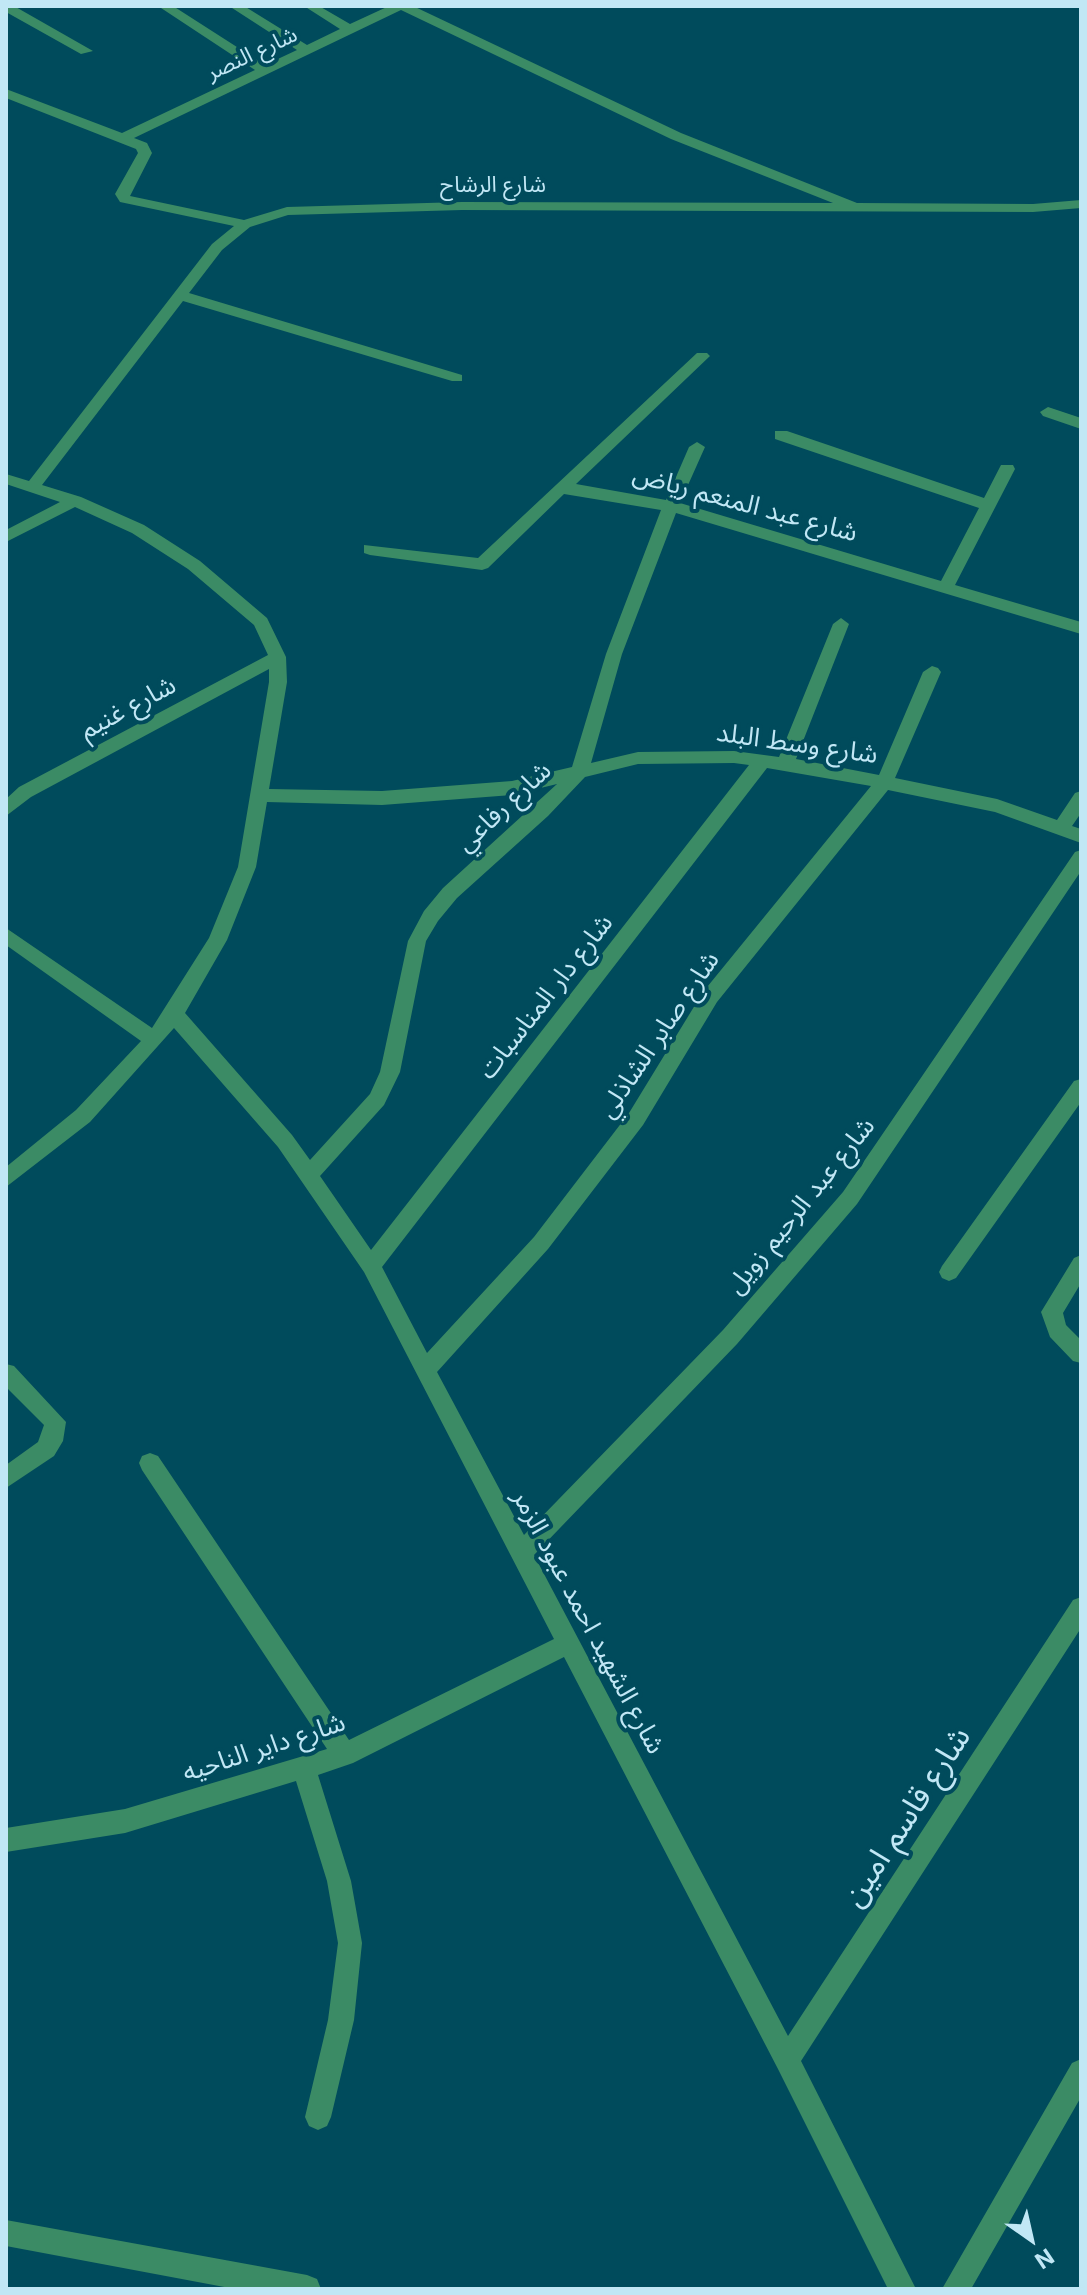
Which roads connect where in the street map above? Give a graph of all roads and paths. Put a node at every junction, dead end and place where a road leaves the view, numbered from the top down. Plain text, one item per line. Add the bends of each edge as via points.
1 (164, 6) edge
2 (235, 6) edge
3 (310, 6) edge
4 (401, 6) edge
5 (6, 7) edge
6 (350, 30) junction
7 (306, 50) junction
8 (86, 51) dead end
9 (264, 70) junction
10 (6, 93) edge
11 (123, 138) junction
12 (1081, 204) edge
13 (863, 210) junction
14 (245, 224) junction
15 (180, 295) junction
16 (702, 356) dead end
17 (457, 378) dead end
18 (1048, 412) dead end
19 (1081, 424) edge
20 (781, 435) dead end
21 (697, 447) dead end
22 (1007, 469) dead end
23 (6, 479) edge
24 (33, 486) junction
25 (562, 488) junction
26 (75, 501) junction
27 (988, 505) junction
28 (671, 506) junction
29 (6, 537) edge
30 (370, 549) dead end
31 (946, 587) junction
32 (841, 624) dead end
33 (1081, 628) edge
34 (278, 657) junction
35 (932, 672) dead end
36 (763, 760) junction
37 (785, 764) junction
38 (579, 772) junction
39 (884, 783) junction
40 (261, 795) junction
41 (1081, 798) edge
42 (6, 809) edge
43 (1061, 829) junction
44 (1081, 836) edge
45 (1081, 857) edge
46 (6, 935) edge
47 (174, 1014) junction
48 (154, 1040) junction
49 (1081, 1087) edge
50 (307, 1177) junction
51 (6, 1179) edge
52 (1081, 1264) edge
53 (371, 1266) junction
54 (949, 1272) dead end
55 (1081, 1354) edge
56 (426, 1369) junction
57 (6, 1373) edge
58 (150, 1463) dead end
59 (6, 1478) edge
60 (520, 1554) junction
61 (1081, 1608) edge
62 (567, 1644) junction
63 (345, 1755) junction
64 (304, 1768) junction
65 (6, 1840) edge
66 (787, 2060) junction
67 (1081, 2072) edge
68 (318, 2117) dead end
69 (6, 2233) edge
70 (307, 2289) edge
71 (902, 2289) edge
72 (956, 2289) edge

1 - 9 street
2 - 7 street
3 - 6 street
4 - 6 street, شارع النصر
4 - 13 street via 676,136
5 - 8 street
6 - 7 street, شارع النصر
7 - 9 street, شارع النصر
9 - 11 street, شارع النصر
10 - 11 street
11 - 14 street via 142,146 145,153 122,194 125,199
12 - 13 street, شارع الرشاح
13 - 14 street, شارع الرشاح via 462,206 287,211
14 - 15 street, شارع الرشاح via 217,247
15 - 17 street
15 - 24 street, شارع الرشاح
16 - 25 street
18 - 19 street
20 - 27 street
21 - 28 street, شارع رفاعي
22 - 27 street
23 - 24 street
24 - 26 street
25 - 28 street, شارع عبد المنعم رياض
25 - 30 street via 482,564
26 - 29 street
26 - 34 street via 138,529 194,565 261,622
27 - 31 street
28 - 31 street, شارع عبد المنعم رياض
28 - 38 street, شارع رفاعي via 614,654
31 - 33 street, شارع عبد المنعم رياض
32 - 37 street
34 - 40 street
34 - 42 street, شارع غنيم via 25,792
35 - 39 street, شارع صابر الشاذلي
36 - 37 street, شارع وسط البلد
36 - 38 street, شارع وسط البلد via 638,758
36 - 53 street, شارع دار المناسبات
37 - 39 street, شارع وسط البلد
38 - 40 street, شارع وسط البلد via 512,788 382,798
38 - 50 street, شارع رفاعي via 431,916 417,941 390,1072 377,1099
39 - 43 street, شارع وسط البلد via 997,806
39 - 56 street, شارع صابر الشاذلي via 710,997 636,1119 541,1243
40 - 47 street via 247,867 218,940
41 - 43 street
43 - 44 street, شارع وسط البلد
45 - 60 street, شارع عبد الرحيم زويل via 850,1198 730,1337
46 - 48 street
47 - 48 street
47 - 50 street, شارع الشهيد احمد عبود الزمر via 261,1111
48 - 51 street via 83,1116
49 - 54 street
50 - 53 street, شارع الشهيد احمد عبود الزمر
52 - 55 street via 1052,1312 1057,1330
53 - 56 street, شارع الشهيد احمد عبود الزمر
56 - 60 street, شارع الشهيد احمد عبود الزمر
57 - 59 street via 55,1422 46,1449
58 - 63 street
60 - 62 street, شارع الشهيد احمد عبود الزمر
61 - 66 street, شارع قاسم امين
62 - 63 street, شارع داير الناحيه
62 - 66 street, شارع الشهيد احمد عبود الزمر
63 - 64 street, شارع داير الناحيه
64 - 65 street, شارع داير الناحيه via 125,1821
64 - 68 street via 339,1881 350,1943 341,2020
66 - 71 street, شارع الشهيد احمد عبود الزمر
67 - 72 street
69 - 70 street

